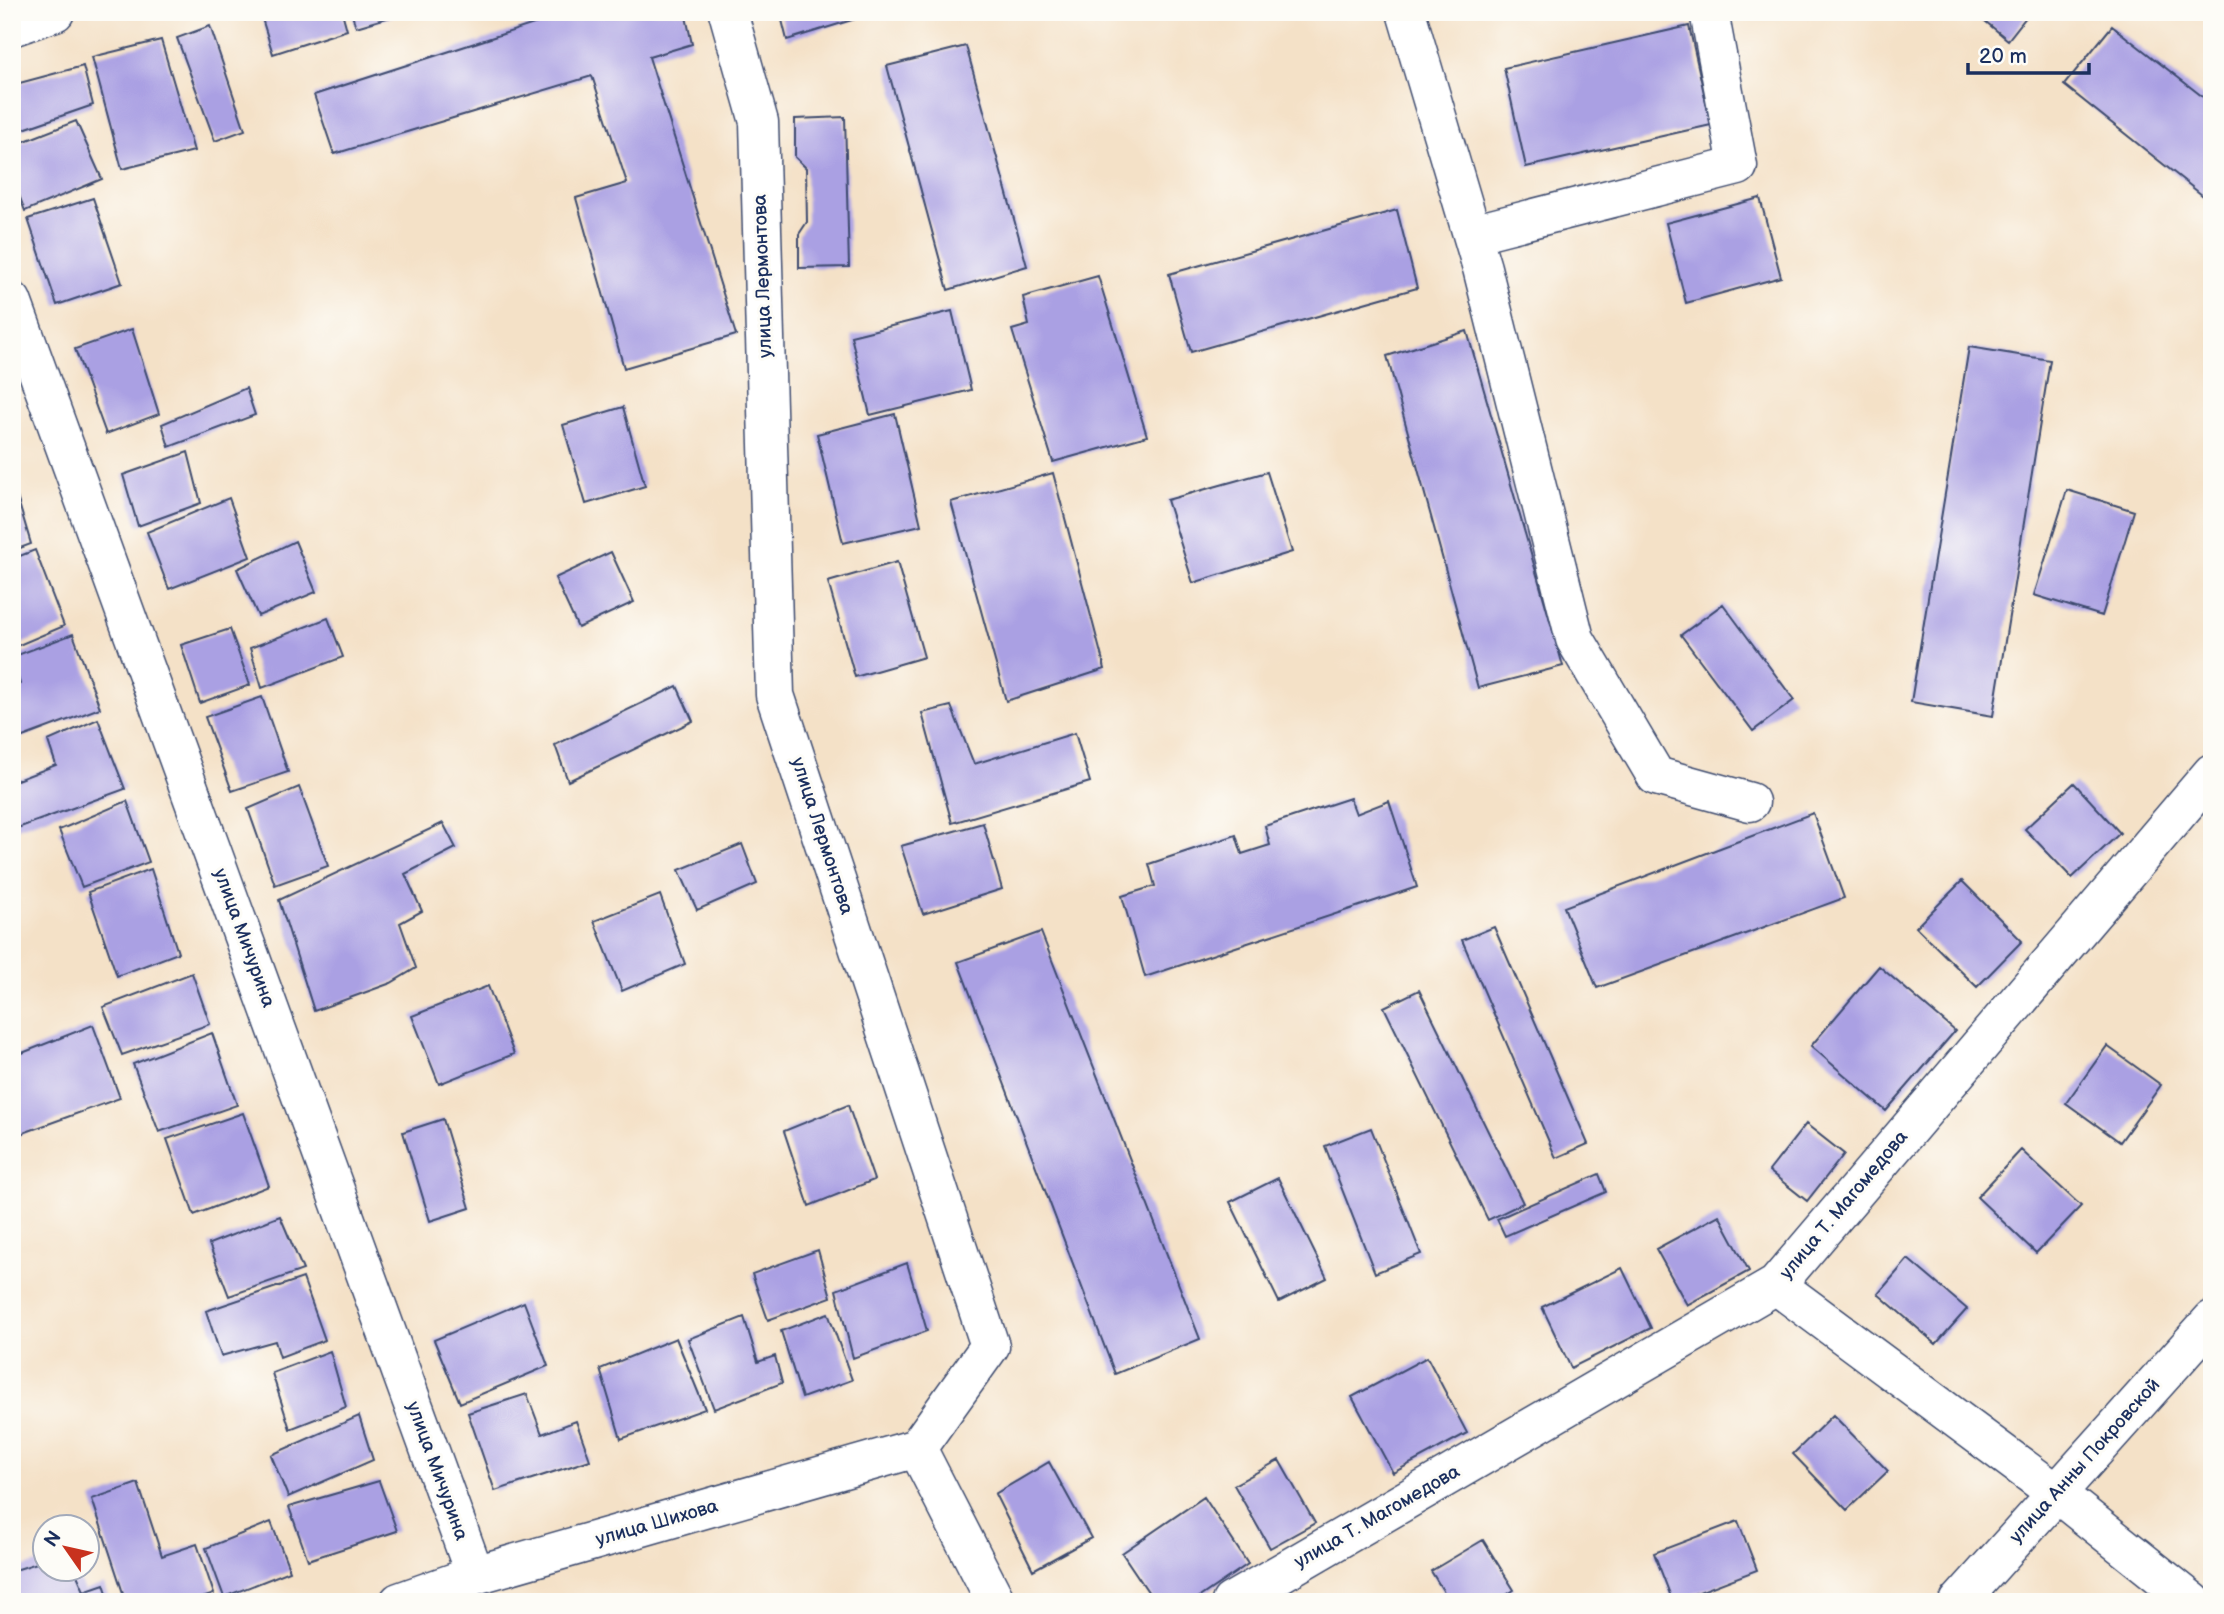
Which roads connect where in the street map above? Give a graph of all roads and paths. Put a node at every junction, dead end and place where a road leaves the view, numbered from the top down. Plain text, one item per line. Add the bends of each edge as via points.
1 (55, 12) edge
2 (728, 12) edge
3 (1406, 12) edge
4 (1709, 12) edge
5 (12, 27) edge
6 (1472, 234) junction
7 (12, 301) edge
8 (2212, 773) edge
9 (1750, 802) dead end
10 (1776, 1285) junction
11 (2212, 1320) edge
12 (917, 1448) junction
13 (2055, 1492) junction
14 (475, 1575) junction
15 (398, 1602) edge
16 (996, 1602) edge
17 (1231, 1602) edge
18 (1959, 1602) edge
19 (2193, 1602) edge

1 - 5 street
2 - 12 street, улица Лермонтова via 759,122 775,695 990,1346
3 - 6 street
4 - 6 street via 1738,166
6 - 9 street via 1575,639 1656,776
7 - 14 street, улица Мичурина
8 - 10 street, улица Т. Магомедова
10 - 13 street
10 - 17 street, улица Т. Магомедова
11 - 13 street, улица Анны Покровской
12 - 14 street, улица Шихова
12 - 16 street
13 - 18 street, улица Анны Покровской
13 - 19 street
14 - 15 street, улица Шихова

